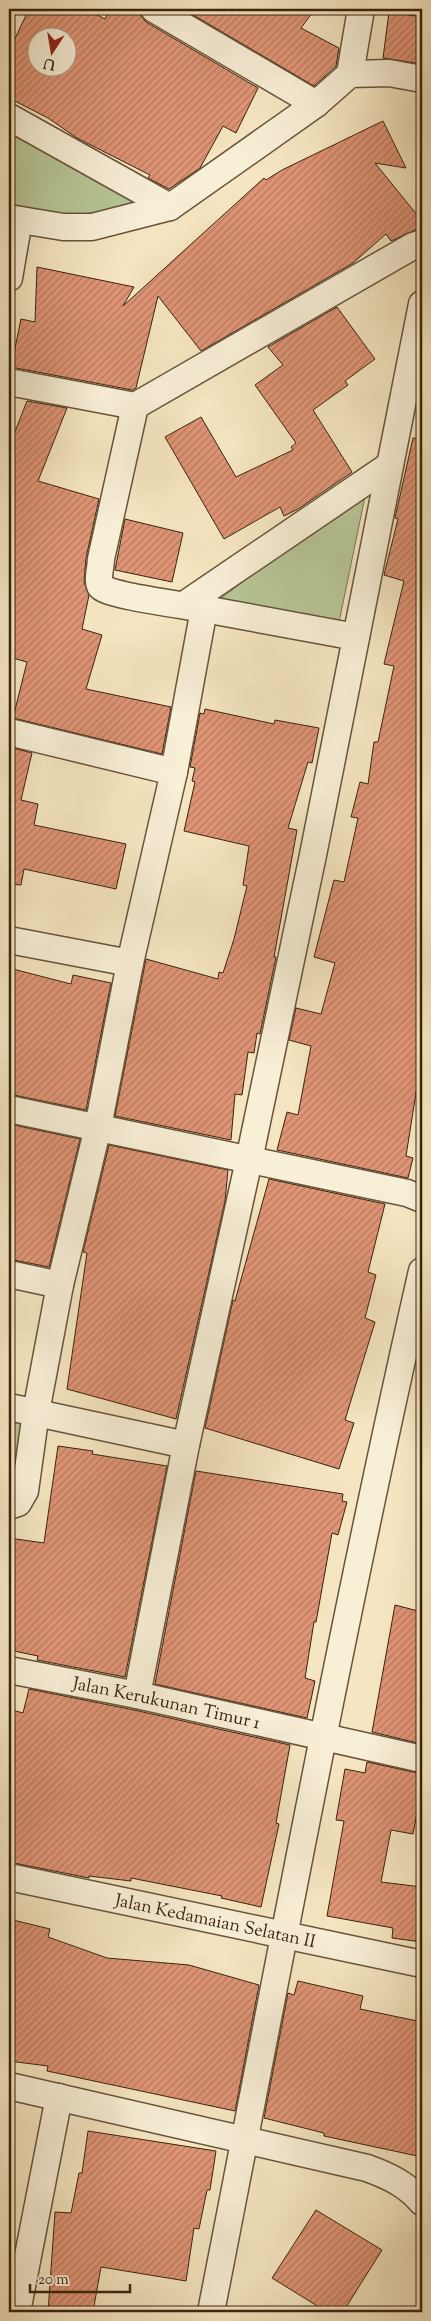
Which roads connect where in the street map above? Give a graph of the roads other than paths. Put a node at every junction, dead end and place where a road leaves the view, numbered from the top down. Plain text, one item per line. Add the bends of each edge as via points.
1 (154, 9) edge
2 (361, 9) edge
3 (350, 74) junction
4 (422, 79) edge
5 (316, 104) junction
6 (9, 117) edge
7 (170, 207) junction
8 (14, 219) edge
9 (422, 243) edge
10 (9, 278) edge
11 (422, 304) edge
12 (9, 382) edge
13 (135, 406) junction
14 (390, 465) junction
15 (194, 607) junction
16 (356, 637) junction
17 (9, 732) edge
18 (174, 772) junction
19 (9, 940) edge
20 (130, 963) junction
21 (9, 1109) edge
22 (98, 1127) junction
23 (249, 1160) junction
24 (422, 1199) edge
25 (422, 1271) edge
26 (9, 1274) edge
27 (60, 1285) junction
28 (9, 1407) edge
29 (36, 1412) junction
30 (186, 1445) junction
31 (9, 1506) edge
32 (9, 1670) edge
33 (137, 1695) junction
34 (324, 1737) junction
35 (422, 1759) edge
36 (9, 1877) edge
37 (283, 1934) junction
38 (422, 1964) edge
39 (9, 2086) edge
40 (59, 2097) junction
41 (245, 2140) junction
42 (422, 2202) edge
43 (17, 2312) edge
44 (211, 2312) edge

1 - 5 street
2 - 3 street
3 - 4 street via 389,73
3 - 5 street
5 - 7 street
6 - 7 street
7 - 8 street via 92,227 63,227
8 - 10 street
9 - 13 street
11 - 14 street
12 - 13 street
13 - 15 street via 101,559 99,584 116,594
14 - 15 street
14 - 16 street
15 - 16 street
15 - 18 street
16 - 23 street
17 - 18 street
18 - 20 street
19 - 20 street
20 - 22 street
21 - 22 street
22 - 23 street
22 - 27 street
23 - 24 street via 407,1193
23 - 30 street
25 - 34 street via 380,1458
26 - 27 street
27 - 29 street
28 - 29 street
29 - 30 street
29 - 31 street via 25,1491 18,1503
30 - 33 street
32 - 33 street, Jalan Kerukunan Timur 1
33 - 34 street, Jalan Kerukunan Timur 1
34 - 35 street, Jalan Kerukunan Timur 1
34 - 37 street
36 - 37 street, Jalan Kedamaian Selatan II
37 - 38 street, Jalan Kedamaian Selatan II
37 - 41 street
39 - 40 street
40 - 41 street
40 - 43 street
41 - 42 street via 390,2176 411,2189
41 - 44 street

